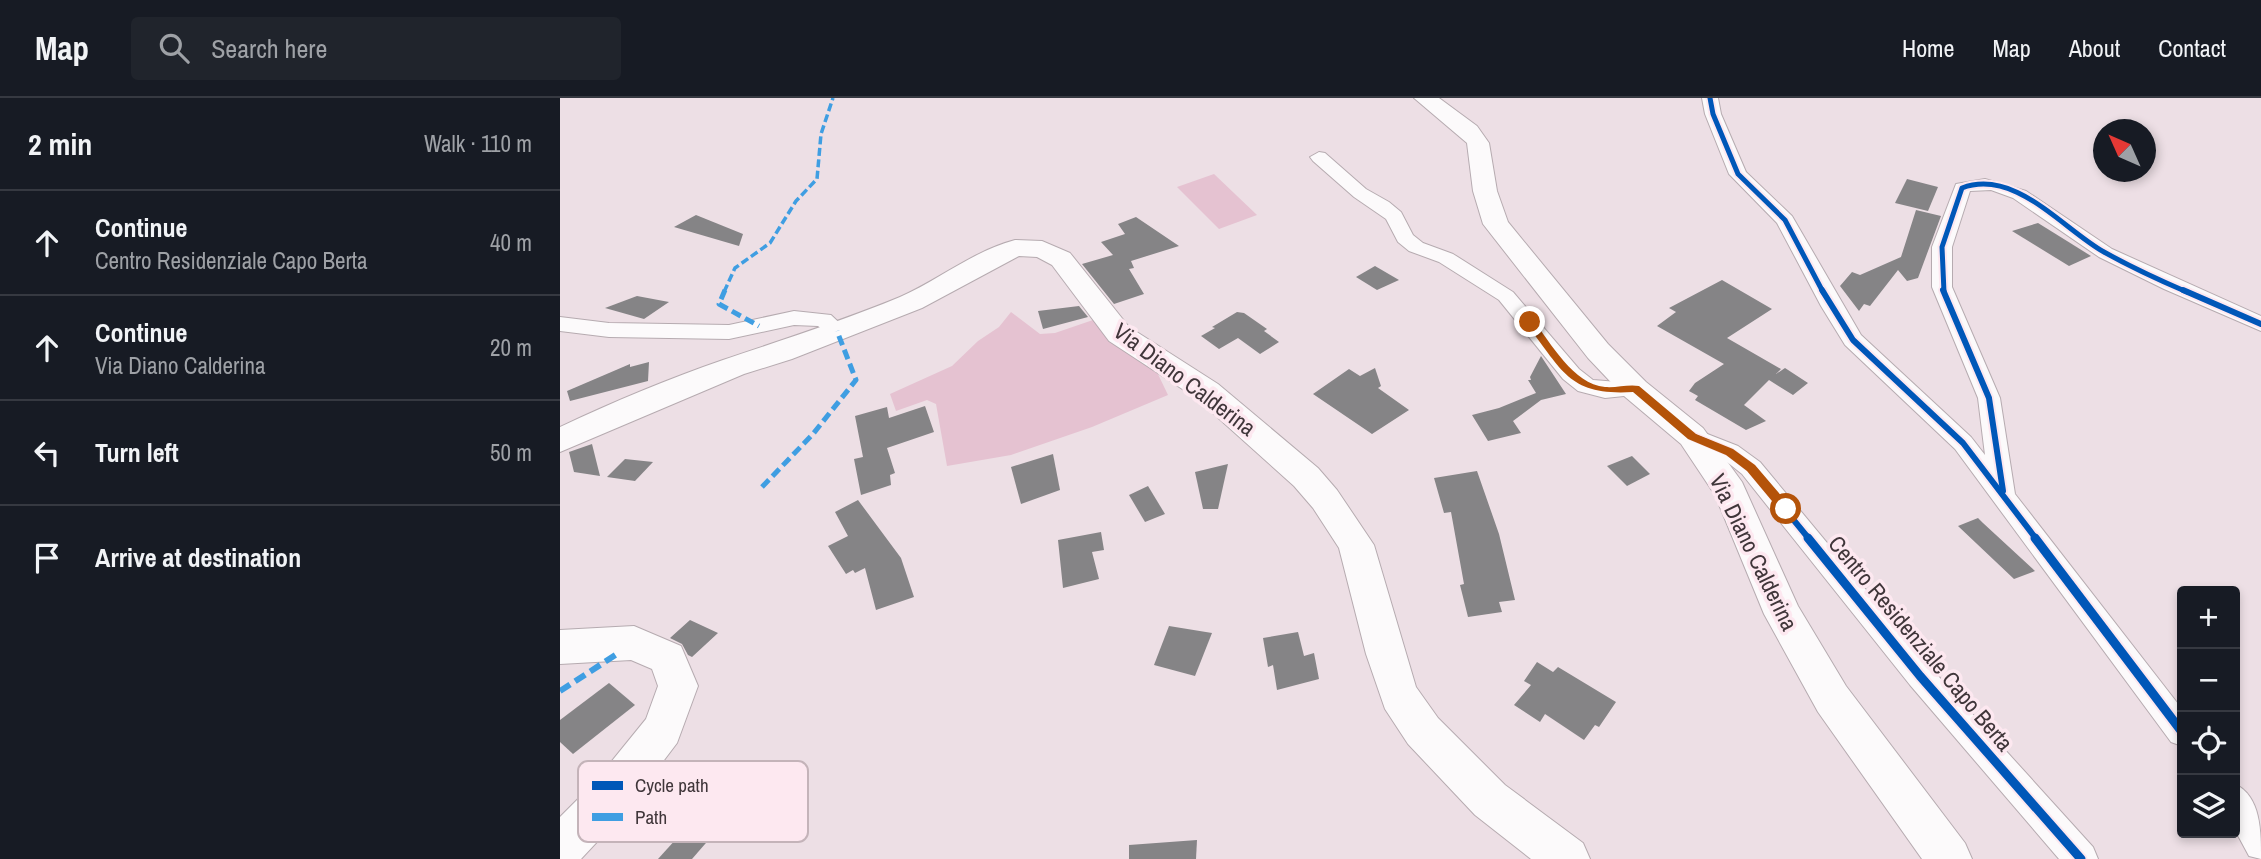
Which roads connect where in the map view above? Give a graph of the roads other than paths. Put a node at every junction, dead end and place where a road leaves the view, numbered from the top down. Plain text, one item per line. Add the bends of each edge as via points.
1 (1425, 98) edge
2 (1710, 98) edge
3 (1319, 157) dead end
4 (2200, 296) junction
5 (2261, 316) edge
6 (560, 324) edge
7 (2261, 324) edge
8 (837, 331) junction
9 (1635, 389) junction
10 (1692, 436) junction
11 (560, 440) edge
12 (2003, 494) junction
13 (560, 647) edge
14 (2177, 725) edge
15 (638, 761) edge
16 (2240, 808) edge
17 (578, 830) edge
18 (2261, 844) edge
19 (560, 849) edge
20 (1567, 859) edge
21 (1949, 859) edge
22 (2081, 859) edge

1 - 9 main road, Via Diano Calderina via 1478,143 1485,191 1496,224 1598,351
2 - 12 street via 1738,174 1785,220 1853,340 1963,443
3 - 9 street via 1389,211 1416,247 1446,258 1506,296 1586,386
4 - 5 street
4 - 7 street
4 - 12 street via 2085,241 2011,190 1972,183 1962,188 1942,247 1942,287 1989,398
6 - 8 street via 609,330 729,332 794,318 824,320
8 - 11 main road, Via Diano Calderina via 733,367
8 - 20 main road, Via Diano Calderina via 912,302 1015,248 1042,249 1061,259 1119,334 1207,391 1325,499 1356,545 1399,696 1423,731 1490,800
9 - 10 main road, Via Diano Calderina
10 - 21 main road, Via Diano Calderina via 1730,491 1783,614 1832,699
10 - 22 street, Centro Residenziale Capo Berta via 1730,452 1751,468 1920,676
12 - 14 street
13 - 15 main road via 634,643 667,658 678,686 662,730
16 - 18 street
17 - 19 main road

